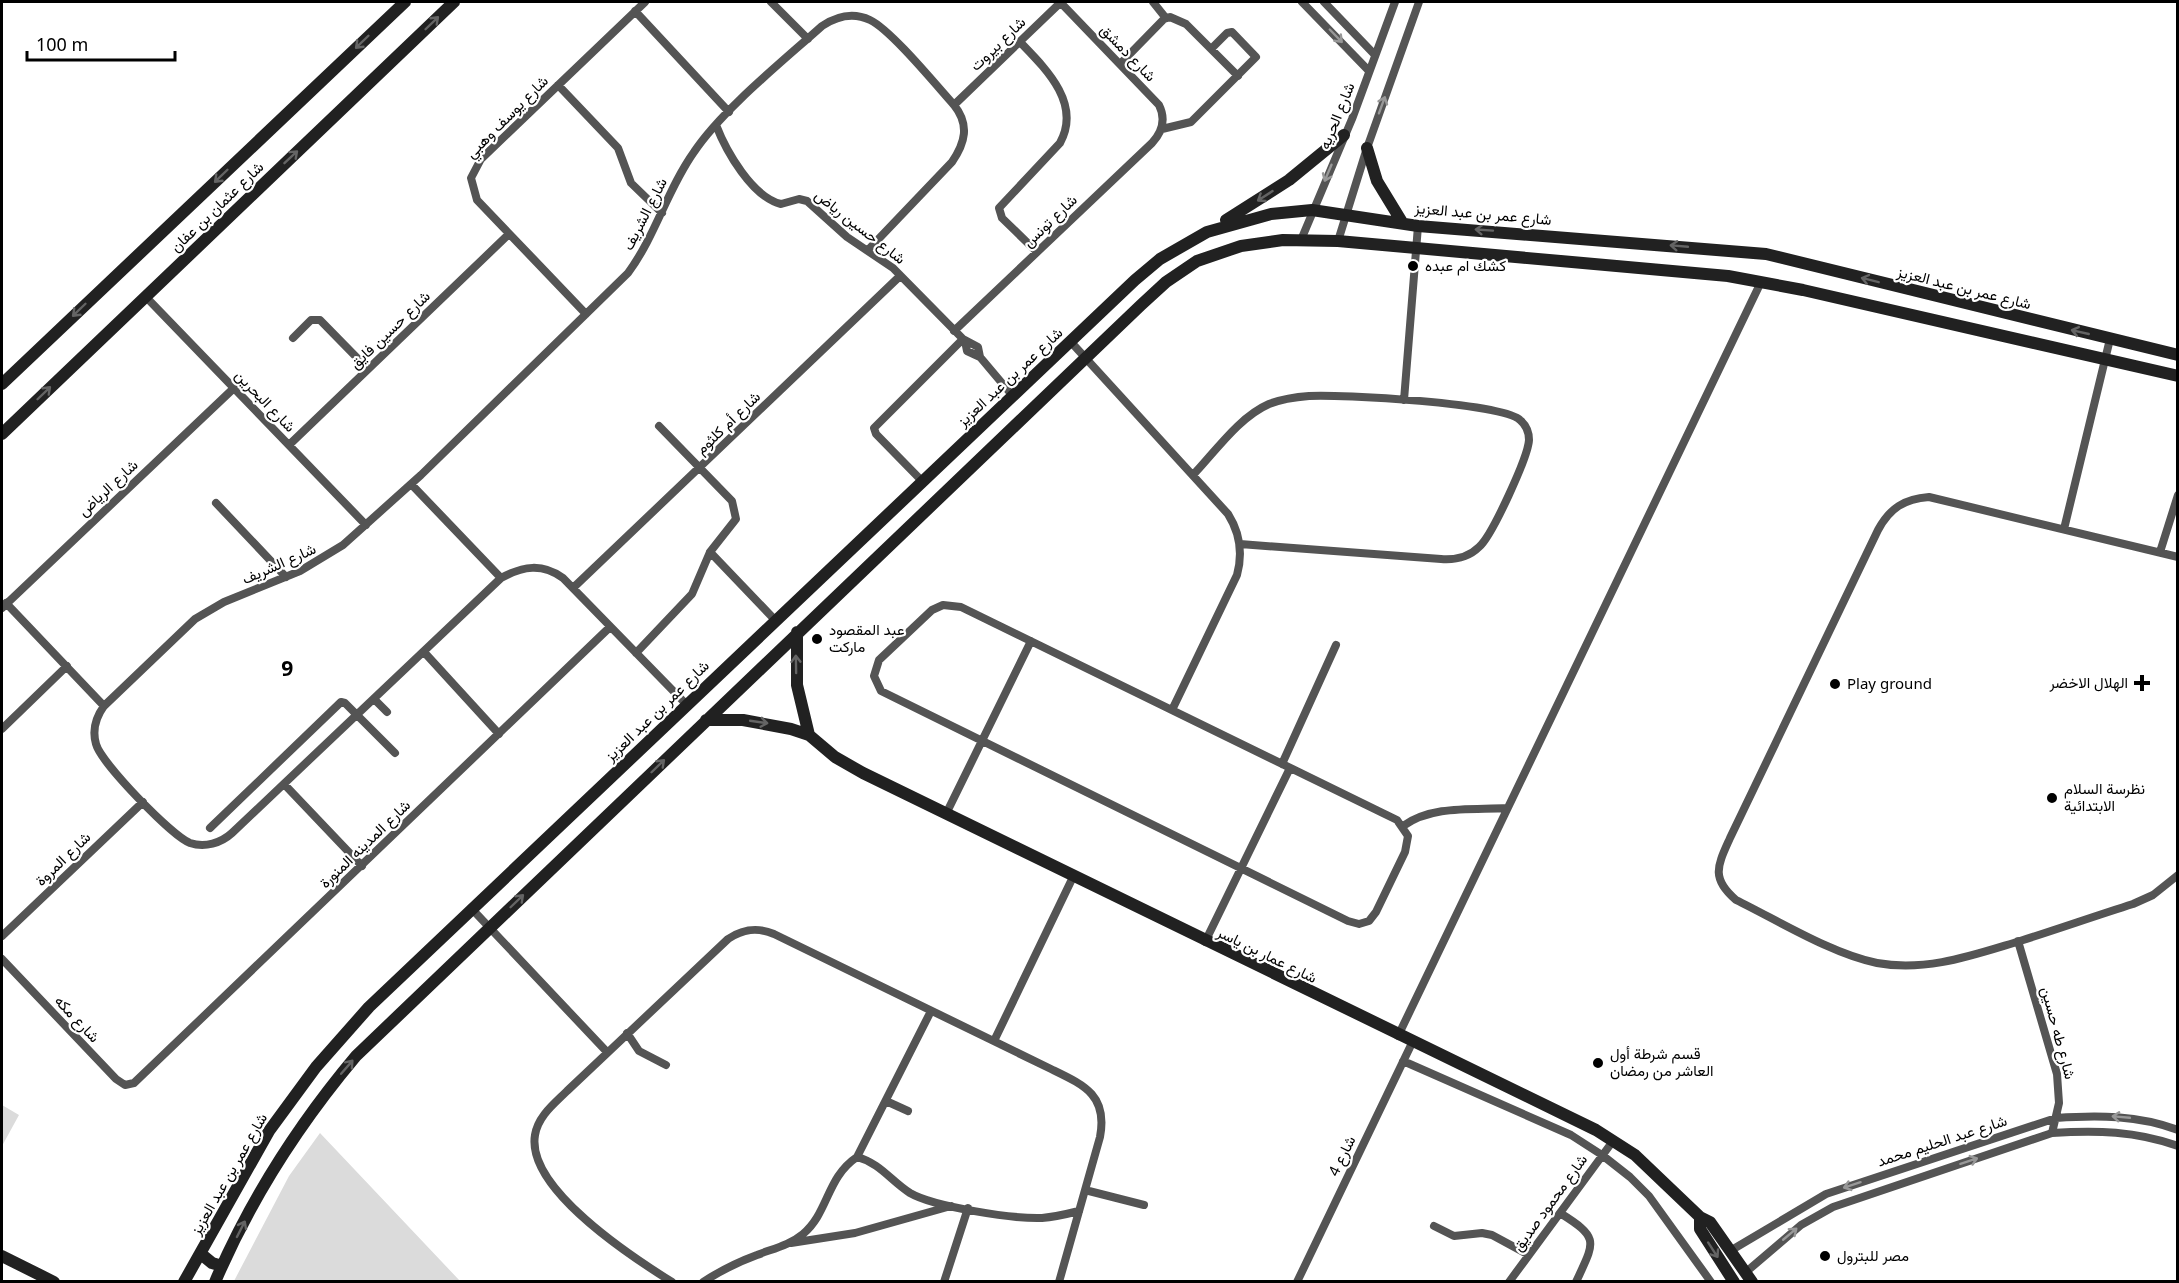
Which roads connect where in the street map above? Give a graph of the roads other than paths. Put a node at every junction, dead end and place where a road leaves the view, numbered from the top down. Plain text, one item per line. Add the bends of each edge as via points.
1 (405, 2) edge
2 (454, 2) edge
3 (645, 2) edge
4 (771, 2) edge
5 (1060, 2) edge
6 (1153, 2) edge
7 (1302, 2) edge
8 (1324, 2) edge
9 (1395, 2) edge
10 (1419, 2) edge
11 (635, 11) junction
12 (1165, 17) junction
13 (808, 39) junction
14 (1020, 42) junction
15 (1211, 49) junction
16 (1375, 55) junction
17 (1120, 64) junction
18 (1369, 71) junction
19 (1238, 76) junction
20 (558, 85) junction
21 (954, 105) junction
22 (729, 112) junction
23 (717, 125) junction
24 (1162, 129) junction
25 (1344, 135) junction
26 (1367, 148) junction
27 (1312, 210) junction
28 (662, 213) junction
29 (1347, 214) junction
30 (1402, 222) junction
31 (1418, 226) junction
32 (1208, 232) junction
33 (509, 234) junction
34 (1301, 240) junction
35 (1338, 241) junction
36 (1415, 249) junction
37 (868, 250) junction
38 (1036, 252) junction
39 (900, 276) junction
40 (1761, 282) junction
41 (145, 296) junction
42 (586, 314) junction
43 (954, 331) junction
44 (293, 338) dead end
45 (2110, 339) junction
46 (964, 340) junction
47 (1070, 341) junction
48 (2178, 355) edge
49 (1086, 358) junction
50 (2105, 360) junction
51 (368, 369) junction
52 (2178, 376) edge
53 (2, 384) edge
54 (234, 388) junction
55 (1012, 395) junction
56 (1404, 400) junction
57 (659, 426) dead end
58 (2, 434) edge
59 (289, 445) junction
60 (700, 468) junction
61 (1192, 475) junction
62 (922, 481) junction
63 (411, 484) junction
64 (2178, 495) edge
65 (216, 503) dead end
66 (366, 525) junction
67 (2064, 529) junction
68 (1240, 544) junction
69 (710, 552) junction
70 (2160, 552) junction
71 (2178, 557) edge
72 (286, 577) junction
73 (501, 578) junction
74 (573, 588) junction
75 (4, 606) edge
76 (775, 620) junction
77 (610, 627) junction
78 (797, 632) junction
79 (1031, 641) junction
80 (1336, 645) dead end
81 (424, 652) junction
82 (636, 653) junction
83 (67, 666) junction
84 (374, 699) junction
85 (686, 704) junction
86 (104, 706) junction
87 (1172, 710) junction
88 (387, 712) dead end
89 (357, 715) junction
90 (706, 720) junction
91 (2, 729) edge
92 (499, 734) junction
93 (809, 735) junction
94 (981, 742) junction
95 (395, 753) dead end
96 (1286, 766) junction
97 (284, 784) junction
98 (143, 802) junction
99 (1507, 808) junction
100 (946, 814) junction
101 (1403, 826) junction
102 (210, 828) dead end
103 (362, 866) junction
104 (1241, 869) junction
105 (2178, 875) edge
106 (1073, 877) junction
107 (471, 908) junction
108 (489, 927) junction
109 (2, 936) edge
110 (2019, 941) junction
111 (1205, 942) junction
112 (2, 959) edge
113 (931, 1011) junction
114 (627, 1033) junction
115 (1398, 1036) junction
116 (994, 1041) junction
117 (1412, 1042) junction
118 (607, 1052) junction
119 (1403, 1061) junction
120 (666, 1065) dead end
121 (137, 1081) joint
122 (886, 1101) junction
123 (908, 1111) dead end
124 (2056, 1118) junction
125 (2178, 1130) edge
126 (2052, 1133) junction
127 (1613, 1141) junction
128 (2178, 1146) edge
129 (1602, 1155) junction
130 (857, 1157) junction
131 (1085, 1190) junction
132 (1809, 1204) junction
133 (953, 1205) junction
134 (1144, 1205) dead end
135 (968, 1208) junction
136 (1079, 1211) junction
137 (1560, 1213) junction
138 (1815, 1215) junction
139 (1700, 1217) junction
140 (1434, 1226) dead end
141 (788, 1244) junction
142 (1730, 1251) junction
143 (201, 1254) junction
144 (1529, 1255) junction
145 (2, 1256) edge
146 (222, 1266) junction
147 (1749, 1277) edge
148 (54, 1281) edge
149 (184, 1281) edge
150 (215, 1281) edge
151 (672, 1281) edge
152 (703, 1281) edge
153 (944, 1281) edge
154 (1059, 1281) edge
155 (1297, 1281) edge
156 (1509, 1281) edge
157 (1576, 1281) edge
158 (1712, 1281) edge
159 (1734, 1281) edge

1 -> 53 street, شارع عثمان بن عفان
41 -> 2 street, شارع عثمان بن عفان
3 - 11 street, شارع يوسف وهبي
4 - 13 street
5 - 14 street, شارع بيروت
5 - 17 street, شارع دمشق
6 - 12 street
7 -> 18 street
8 - 16 street
9 - 16 street, شارع الحريه
26 -> 10 street
11 - 20 street, شارع يوسف وهبي
11 - 22 street
12 - 15 street via 1182,21
12 - 17 street
13 - 21 street, شارع الشريف via 839,17 868,19
13 - 22 street, شارع الشريف
14 - 21 street, شارع بيروت
14 - 38 street via 1057,84 1066,116 1060,143 999,208 1000,215
15 - 19 street
15 - 19 street via 1227,33 1234,32 1256,56
16 - 18 street, شارع الحريه
17 - 24 street, شارع دمشق via 1159,105
18 - 25 street, شارع الحريه
19 - 24 street via 1191,122
20 - 28 street via 618,148 631,183
20 - 33 street, شارع يوسف وهبي via 472,170 471,186 477,200
21 - 37 street, شارع الشريف via 965,129 957,154
22 - 23 street, شارع الشريف
23 - 28 street, شارع الشريف via 689,159
23 - 37 street, شارع حسين رياض via 736,165 763,194 781,204 807,201 847,237
24 - 38 street, شارع تونس via 1152,143
25 -> 27 street, شارع الحريه
25 -> 32 street via 1289,180
26 - 29 street
26 - 30 street via 1377,181
27 - 29 street, شارع عمر بن عبد العزيز
27 - 32 street, شارع عمر بن عبد العزيز via 1271,214
27 - 34 street, شارع الحريه
28 - 42 street, شارع الشريف via 628,273
29 - 30 street, شارع عمر بن عبد العزيز
29 - 35 street
30 - 31 street, شارع عمر بن عبد العزيز
31 - 36 street
45 -> 31 street, شارع عمر بن عبد العزيز via 1766,254
32 - 47 street, شارع عمر بن عبد العزيز via 1160,259
33 - 42 street, شارع يوسف وهبي
33 - 51 street, شارع حسين فايق
34 - 35 street
34 - 49 street via 1264,241 1197,261 1166,282
35 - 36 street
36 - 40 street
36 - 56 street
37 - 39 street, شارع حسين رياض
38 - 43 street, شارع تونس
39 - 43 street, شارع حسين رياض
39 - 60 street, شارع أم كلثوم
40 - 50 street
40 - 99 street
41 - 54 street, شارع البحرين
58 -> 41 street, شارع عثمان بن عفان
42 - 63 street, شارع الشريف
43 - 46 street, شارع حسين رياض
44 - 51 street via 310,320 320,320
45 - 48 street, شارع عمر بن عبد العزيز
45 - 50 street
46 - 55 street, شارع حسين رياض via 967,351 980,357
46 - 62 street via 874,428
47 - 49 street
47 - 55 street, شارع عمر بن عبد العزيز
49 - 61 street
49 - 78 street
50 - 52 street
50 - 67 street
51 - 59 street, شارع حسين فايق
54 - 59 street, شارع البحرين
54 - 75 street, شارع الرياض
55 - 62 street, شارع عمر بن عبد العزيز
56 - 61 street via 1315,396 1269,404 1246,419
56 - 68 street via 1509,412 1525,425 1525,454 1496,524 1480,547 1448,560
57 - 60 street
59 - 66 street, شارع البحرين
60 - 69 street via 732,501 737,513 733,525
60 - 74 street, شارع أم كلثوم
61 - 68 street via 1228,514
62 - 76 street, شارع عمر بن عبد العزيز
63 - 66 street, شارع الشريف
63 - 73 street
64 - 70 street
65 - 72 street
66 - 72 street, شارع الشريف via 328,556
67 - 70 street
67 - 110 street via 1929,497 1913,498 1886,516 1718,868 1725,891 1736,900 1851,956 1877,963 1934,965
68 - 87 street via 1237,575
69 - 76 street
69 - 82 street via 688,599
70 - 71 street
72 - 86 street, شارع الشريف via 224,602 195,619
73 - 74 street, شارع الشريف via 519,569 539,567 558,575
73 - 81 street, شارع الشريف
74 - 77 street, شارع الشريف
75 - 83 street
76 - 85 street, شارع عمر بن عبد العزيز
77 - 82 street, شارع الشريف
77 - 92 street, شارع المدينه المنورة
78 - 90 street
93 -> 78 street via 797,685
79 - 87 street
79 - 94 street
79 - 94 street via 955,605 943,605 932,610 876,665 874,676 881,691
80 - 96 street
81 - 84 street, شارع الشريف
81 - 92 street
82 - 85 street, شارع الشريف
83 - 86 street
83 - 91 street
84 - 88 street
84 - 89 street, شارع الشريف
85 - 107 street, شارع عمر بن عبد العزيز
86 - 98 street, شارع الشريف via 95,726 97,749
87 - 96 street
89 - 95 street
89 - 97 street, شارع الشريف
89 - 102 street via 345,703 339,703
90 -> 93 street, شارع عمار بن ياسر via 757,721
108 -> 90 street
92 - 103 street, شارع المدينه المنورة
93 - 100 street, شارع عمار بن ياسر via 849,765
94 - 100 street
94 - 104 street
96 - 101 street
96 - 104 street
97 - 98 street, شارع الشريف via 227,838 206,845 180,838
97 - 103 street
98 - 109 street, شارع المروة
99 - 101 street via 1436,812
99 - 115 street
100 - 106 street, شارع عمار بن ياسر
101 - 104 street via 1408,836 1406,852 1376,912 1364,923 1353,924
103 - 121 street, شارع المدينه المنورة
104 - 111 street
105 - 110 street via 2133,904
106 - 111 street, شارع عمار بن ياسر
106 - 116 street
107 - 108 street
107 - 143 street, شارع عمر بن عبد العزيز via 369,1007 316,1067 253,1156
108 - 118 street
146 -> 108 street via 267,1177 329,1089 386,1025
110 - 124 street, شارع طه حسين via 2057,1074
111 - 115 street, شارع عمار بن ياسر
112 - 121 street, شارع مكه via 116,1079 125,1085
113 - 114 street via 774,934 752,930 728,939
113 - 116 street
113 - 122 street
114 - 118 street
114 - 120 street via 639,1051
115 - 117 street, شارع عمار بن ياسر
116 - 131 street via 1081,1084 1097,1101 1102,1125
117 - 119 street, شارع 4
117 - 127 street, شارع عمار بن ياسر
118 - 151 street via 541,1118 534,1137 536,1157 546,1178 566,1201
119 - 129 street via 1570,1135
119 - 155 street, شارع 4
122 - 123 street
122 - 130 street
125 -> 124 street, شارع عبد الحليم محمد via 2132,1118
124 - 126 street, شارع طه حسين
124 -> 132 street, شارع عبد الحليم محمد via 1845,1187
126 - 128 street, شارع عبد الحليم محمد via 2124,1132
138 -> 126 street, شارع عبد الحليم محمد
127 - 129 street, شارع محمود صديق
127 - 139 street, شارع عمار بن ياسر via 1656,1173
129 - 137 street, شارع محمود صديق
129 - 158 street via 1648,1196
130 - 133 street via 877,1165 902,1188 920,1198
130 - 141 street via 838,1173 812,1224
131 - 134 street
131 - 136 street
132 - 138 street
132 - 142 street, شارع عبد الحليم محمد
133 - 135 street
133 - 141 street via 855,1233
135 - 136 street via 1040,1218
135 - 153 street
136 - 154 street
137 - 144 street, شارع محمود صديق
137 - 157 street via 1580,1226 1591,1240 1591,1249
147 -> 138 street, شارع عبد الحليم محمد
139 - 142 street, شارع عمار بن ياسر via 1710,1222
139 -> 159 street, شارع عمار بن ياسر via 1700,1229
140 - 144 street via 1454,1236 1492,1235
141 - 152 street
142 - 147 street, شارع عمار بن ياسر
143 - 146 street
143 - 149 street, شارع عمر بن عبد العزيز
144 - 156 street, شارع محمود صديق
145 - 148 street
146 - 150 street

